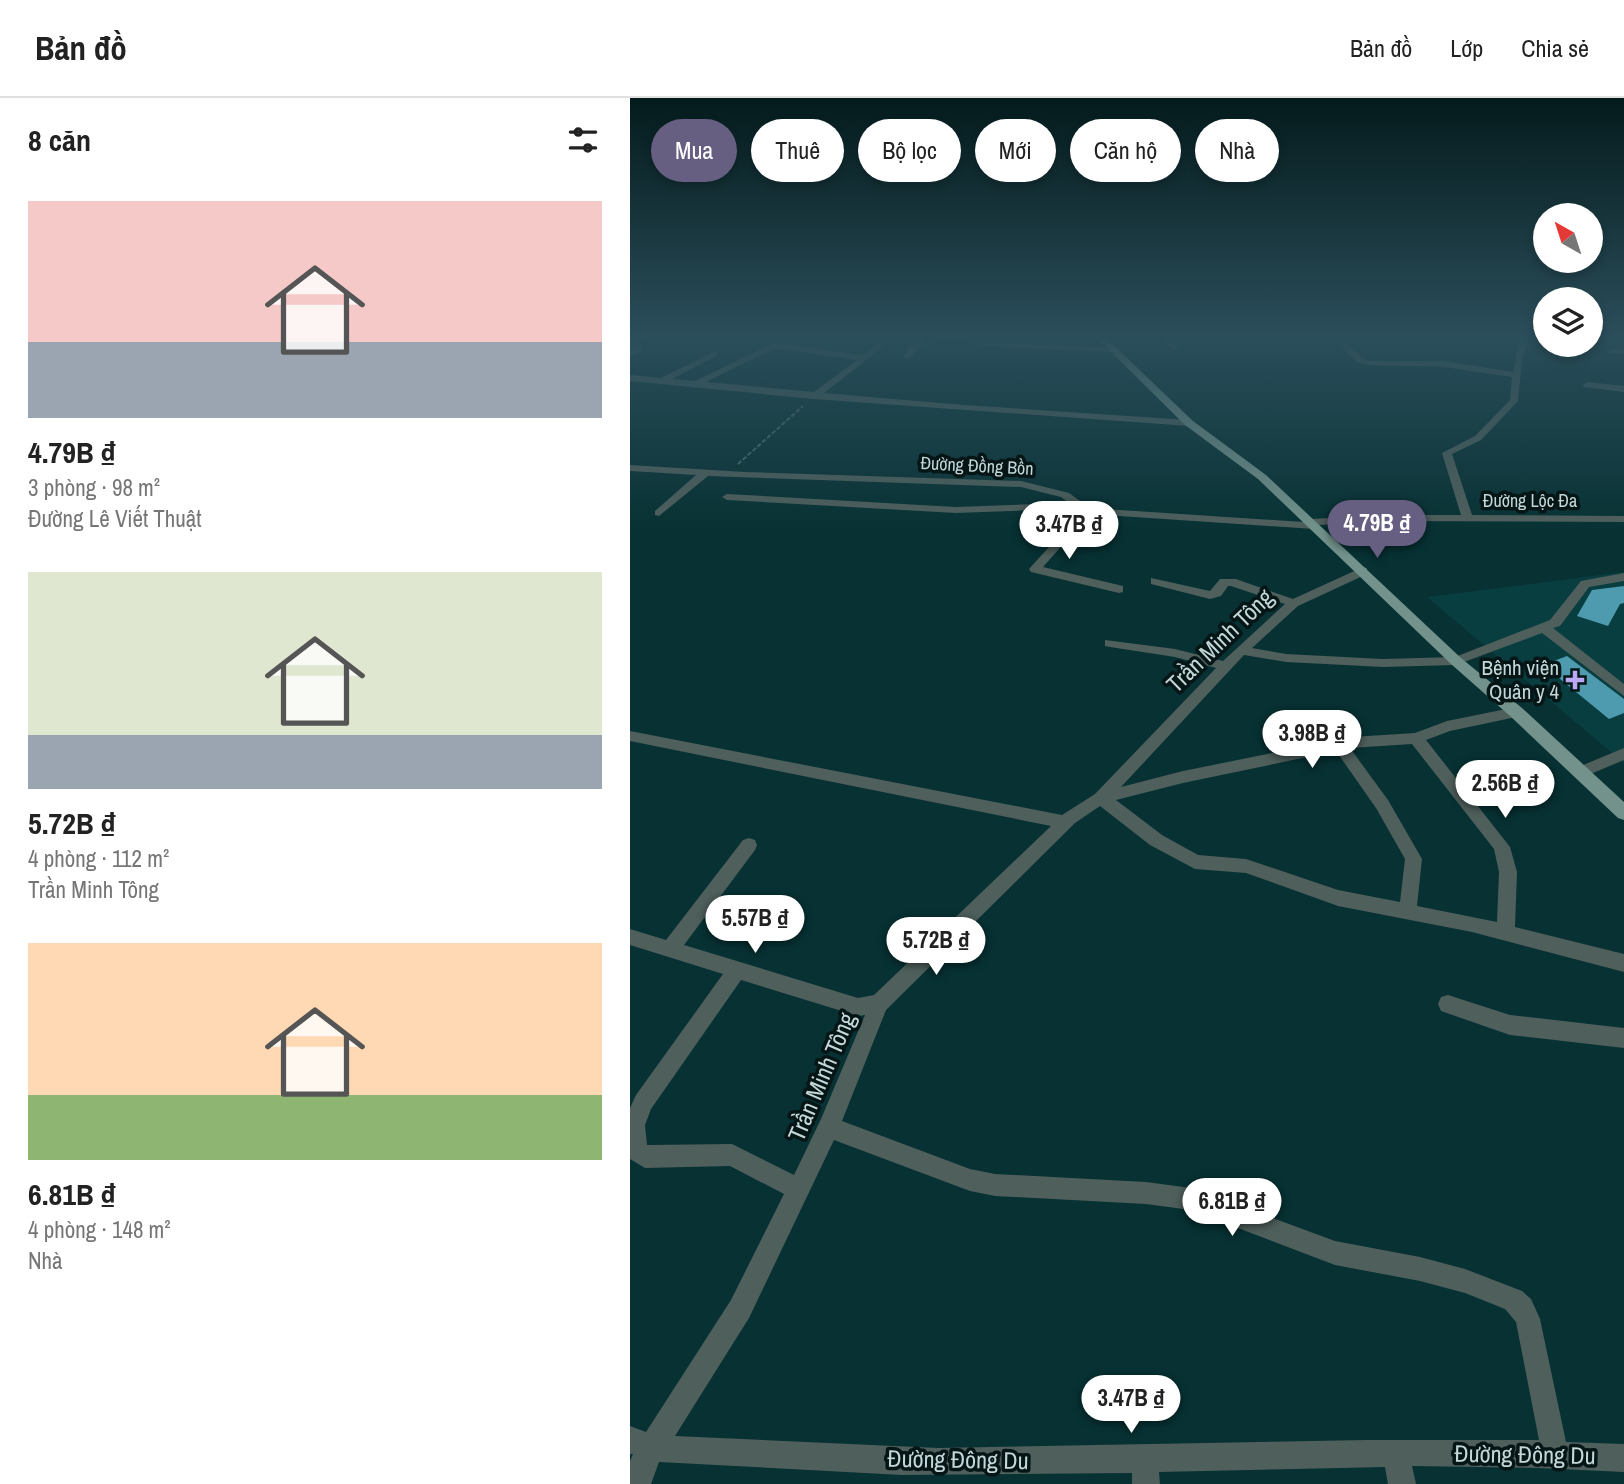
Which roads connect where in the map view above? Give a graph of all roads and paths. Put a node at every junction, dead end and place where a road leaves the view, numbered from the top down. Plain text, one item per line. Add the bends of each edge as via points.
1 (807, 403) edge
2 (899, 403) edge
3 (1168, 403) edge
4 (1512, 403) edge
5 (1189, 423) junction
6 (630, 468) edge
7 (705, 473) junction
8 (727, 474) junction
9 (727, 498) dead end
10 (1087, 511) junction
11 (659, 513) dead end
12 (1467, 518) junction
13 (1624, 519) edge
14 (1312, 524) junction
15 (1363, 571) junction
16 (1624, 578) edge
17 (1154, 581) dead end
18 (1119, 589) dead end
19 (1294, 603) junction
20 (1544, 628) junction
21 (1111, 643) dead end
22 (1241, 650) junction
23 (1456, 661) junction
24 (1226, 666) junction
25 (1624, 691) edge
26 (1516, 712) junction
27 (630, 736) edge
28 (1416, 738) junction
29 (1340, 745) junction
30 (1624, 754) edge
31 (1581, 772) junction
32 (1101, 799) junction
33 (1624, 813) edge
34 (1064, 822) junction
35 (749, 845) dead end
36 (1408, 911) junction
37 (1506, 933) junction
38 (630, 937) edge
39 (670, 949) junction
40 (1624, 963) edge
41 (737, 970) junction
42 (879, 1004) junction
43 (1448, 1004) dead end
44 (1624, 1038) edge
45 (829, 1127) junction
46 (797, 1189) junction
47 (642, 1444) edge
48 (1396, 1453) junction
49 (1555, 1453) junction
50 (1624, 1458) edge
51 (1146, 1471) edge
52 (637, 1484) edge
53 (1402, 1484) edge

1 - 8 path
2 - 5 street
3 - 5 main road
4 - 12 street via 1474,440 1447,453
5 - 14 main road via 1262,477
6 - 7 street, Đường Đồng Bồn
7 - 8 street, Đường Đồng Bồn
7 - 11 street
8 - 10 street, Đường Đồng Bồn via 1021,484 1065,495
9 - 10 street via 956,510 1037,507
10 - 14 street, Đường Đồng Bồn
10 - 18 street via 1035,569
12 - 13 street, Đường Lộc Đa
12 - 14 street, Đường Lộc Đa
14 - 15 main road
15 - 19 street, Trần Minh Tông
15 - 23 main road
16 - 20 street via 1585,584 1562,617
17 - 19 street via 1210,595 1227,581
19 - 22 street, Trần Minh Tông
20 - 23 street
20 - 25 street
21 - 24 street
22 - 23 street via 1286,658 1382,663
22 - 24 street, Trần Minh Tông
23 - 26 main road
24 - 32 street, Trần Minh Tông
26 - 28 street via 1447,726
26 - 31 main road
27 - 34 street
28 - 29 street
28 - 37 street via 1502,847 1508,872
29 - 32 street
29 - 36 street via 1414,859
30 - 31 street
31 - 33 main road
32 - 34 street, Trần Minh Tông
32 - 36 street via 1195,862 1246,866 1338,898
34 - 42 street, Trần Minh Tông
35 - 39 street
36 - 37 street
37 - 40 street
38 - 39 street
39 - 41 street
41 - 42 street via 859,1007
41 - 46 street via 643,1102 634,1125 637,1151 645,1157 732,1155
42 - 45 street, Trần Minh Tông
43 - 44 street via 1510,1025
45 - 46 street, Trần Minh Tông
45 - 49 street via 970,1180 995,1185 1191,1199 1335,1253 1443,1274 1513,1300 1528,1320
46 - 47 street, Trần Minh Tông via 740,1309
47 - 51 street, Đường Đông Du
47 - 52 street, Trần Minh Tông via 644,1460
48 - 49 street, Đường Đông Du
48 - 51 street, Đường Đông Du
48 - 53 street
49 - 50 street, Đường Đông Du

